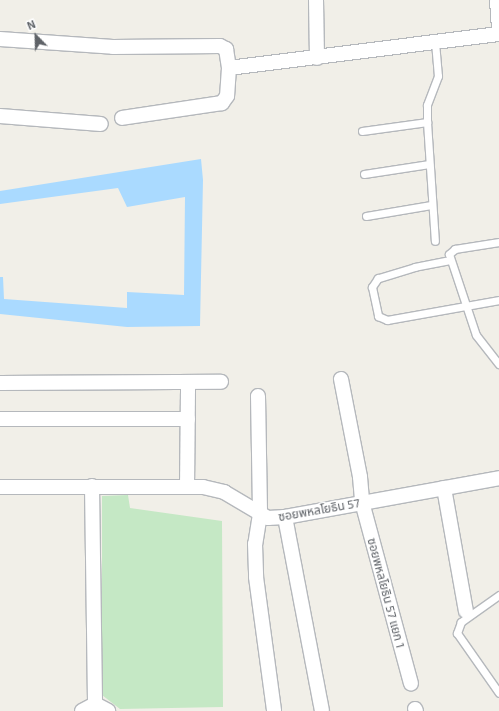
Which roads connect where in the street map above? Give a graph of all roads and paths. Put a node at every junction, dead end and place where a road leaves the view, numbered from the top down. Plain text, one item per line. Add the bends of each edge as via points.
1 (316, 0) edge
2 (498, 0) edge
3 (499, 32) edge
4 (0, 39) edge
5 (435, 42) junction
6 (317, 58) junction
7 (229, 68) junction
8 (0, 116) edge
9 (122, 118) dead end
10 (427, 122) junction
11 (101, 124) dead end
12 (362, 131) dead end
13 (429, 164) junction
14 (364, 174) dead end
15 (431, 205) junction
16 (366, 216) dead end
17 (435, 240) dead end
18 (499, 242) edge
19 (450, 260) junction
20 (499, 300) edge
21 (465, 307) junction
22 (499, 364) edge
23 (341, 379) dead end
24 (188, 382) junction
25 (221, 382) dead end
26 (0, 383) edge
27 (258, 396) dead end
28 (188, 419) junction
29 (0, 420) edge
30 (499, 478) edge
31 (92, 486) junction
32 (187, 486) junction
33 (0, 487) edge
34 (444, 488) junction
35 (362, 502) junction
36 (260, 514) junction
37 (285, 517) junction
38 (499, 595) edge
39 (466, 611) dead end
40 (411, 684) dead end
41 (499, 693) edge
42 (95, 704) junction
43 (82, 711) edge
44 (108, 711) edge
45 (274, 711) edge
46 (322, 711) edge

1 - 6 street
2 - 3 street
3 - 5 street
4 - 7 street via 113,46 220,46 228,52
5 - 6 street
5 - 10 lane via 438,76 427,105
6 - 7 street
7 - 9 street via 227,96 222,103
8 - 11 street
10 - 12 lane
10 - 13 lane
13 - 14 lane
13 - 15 lane
15 - 16 lane
15 - 17 lane
18 - 19 lane via 451,250 448,254
19 - 21 lane
19 - 21 lane via 378,278 372,287 375,312 388,320
20 - 21 lane
21 - 22 lane via 476,335
23 - 35 street, ซอยพหลโยธิน 57 แยก 1 via 360,477
24 - 25 street
24 - 26 street
24 - 28 street
27 - 36 street
28 - 29 street
28 - 32 street
30 - 34 street, ซอยพหลโยธิน 57
31 - 32 street, ซอยพหลโยธิน 57
31 - 33 street, ซอยพหลโยธิน 57
31 - 42 street
32 - 36 street, ซอยพหลโยธิน 57 via 216,489
34 - 35 street, ซอยพหลโยธิน 57
34 - 39 street
35 - 37 street, ซอยพหลโยธิน 57
35 - 40 street, ซอยพหลโยธิน 57 แยก 1
36 - 37 street, ซอยพหลโยธิน 57 via 268,518
36 - 45 street via 255,544 256,577
37 - 46 street
38 - 41 lane via 461,622 458,629 459,638
42 - 43 street
42 - 44 street

